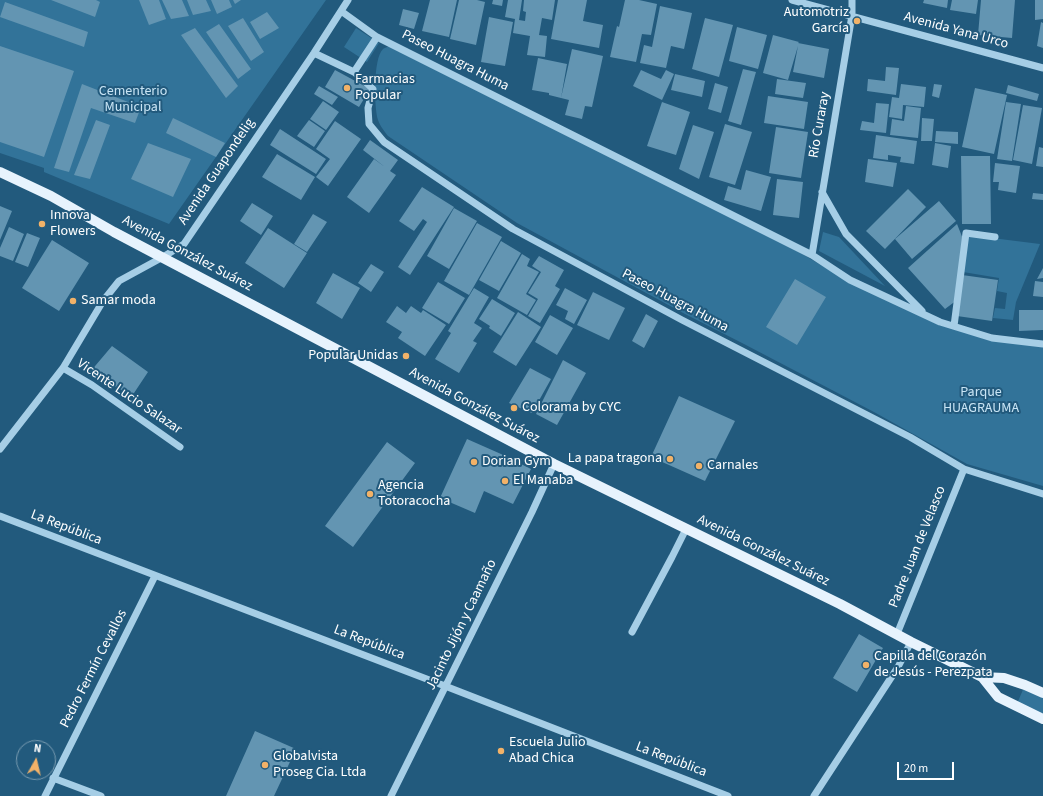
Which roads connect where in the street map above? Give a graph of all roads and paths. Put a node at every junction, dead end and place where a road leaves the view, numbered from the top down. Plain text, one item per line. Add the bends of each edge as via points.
1 (348, 0) edge
2 (792, 0) edge
3 (852, 0) edge
4 (341, 11) junction
5 (852, 15) junction
6 (377, 37) junction
7 (314, 53) junction
8 (1043, 68) edge
9 (354, 72) junction
10 (0, 172) edge
11 (822, 192) junction
12 (995, 237) dead end
13 (812, 255) junction
14 (163, 257) junction
15 (927, 316) junction
16 (954, 326) junction
17 (1043, 344) edge
18 (63, 368) junction
19 (180, 447) dead end
20 (0, 449) edge
21 (554, 464) junction
22 (964, 469) junction
23 (1043, 494) edge
24 (0, 516) edge
25 (686, 529) junction
26 (155, 576) junction
27 (632, 632) dead end
28 (897, 634) junction
29 (912, 642) junction
30 (982, 677) junction
31 (445, 686) junction
32 (1043, 693) edge
33 (1043, 720) edge
34 (56, 772) edge
35 (56, 779) edge
36 (52, 780) edge
37 (45, 796) edge
38 (101, 796) edge
39 (391, 796) edge
40 (728, 796) edge
41 (814, 796) edge

1 - 4 street, Avenida Guapondelig
2 - 5 street, Avenida Yana Urco
3 - 5 street, Río Curaray
4 - 6 street, Paseo Huagra Huma
4 - 7 street, Avenida Guapondelig
5 - 8 street, Avenida Yana Urco
5 - 11 street, Río Curaray
6 - 9 street
6 - 13 street, Paseo Huagra Huma
7 - 9 street, Paseo Huagra Huma
7 - 14 street, Avenida Guapondelig via 184,244
9 - 22 street, Paseo Huagra Huma via 374,89 368,108 369,124 384,142 513,229 682,320 910,437
10 - 14 main road, Avenida González Suárez via 51,196
11 - 13 street, Río Curaray
11 - 15 street via 846,234
12 - 16 street via 966,233
13 - 15 street, Paseo Huagra Huma via 850,280
14 - 18 street, Avenida Guapondelig via 118,281
14 - 21 main road, Avenida González Suárez
15 - 16 street, Paseo Huagra Huma
16 - 17 street, Paseo Huagra Huma via 992,338
18 - 19 street, Vicente Lucio Salazar
18 - 20 street, Avenida Guapondelig
21 - 25 main road, Avenida González Suárez
21 - 31 street, Jacinto Jijón y Caamaño
22 - 23 street, Paseo Huagra Huma
22 - 28 street, Padre Juan de Velasco
24 - 26 street, La República
25 - 27 street
25 - 28 main road, Avenida González Suárez
26 - 31 street, La República
26 - 34 street, Pedro Fermín Cevallos
28 - 29 main road, Avenida González Suárez
29 - 30 main road, Avenida González Suárez
29 - 41 street
30 - 32 main road, Avenida González Suárez via 1004,678
30 - 33 main road, Avenida González Suárez via 998,697
31 - 39 street, Jacinto Jijón y Caamaño
31 - 40 street, La República
35 - 38 street
36 - 37 street, Pedro Fermín Cevallos

